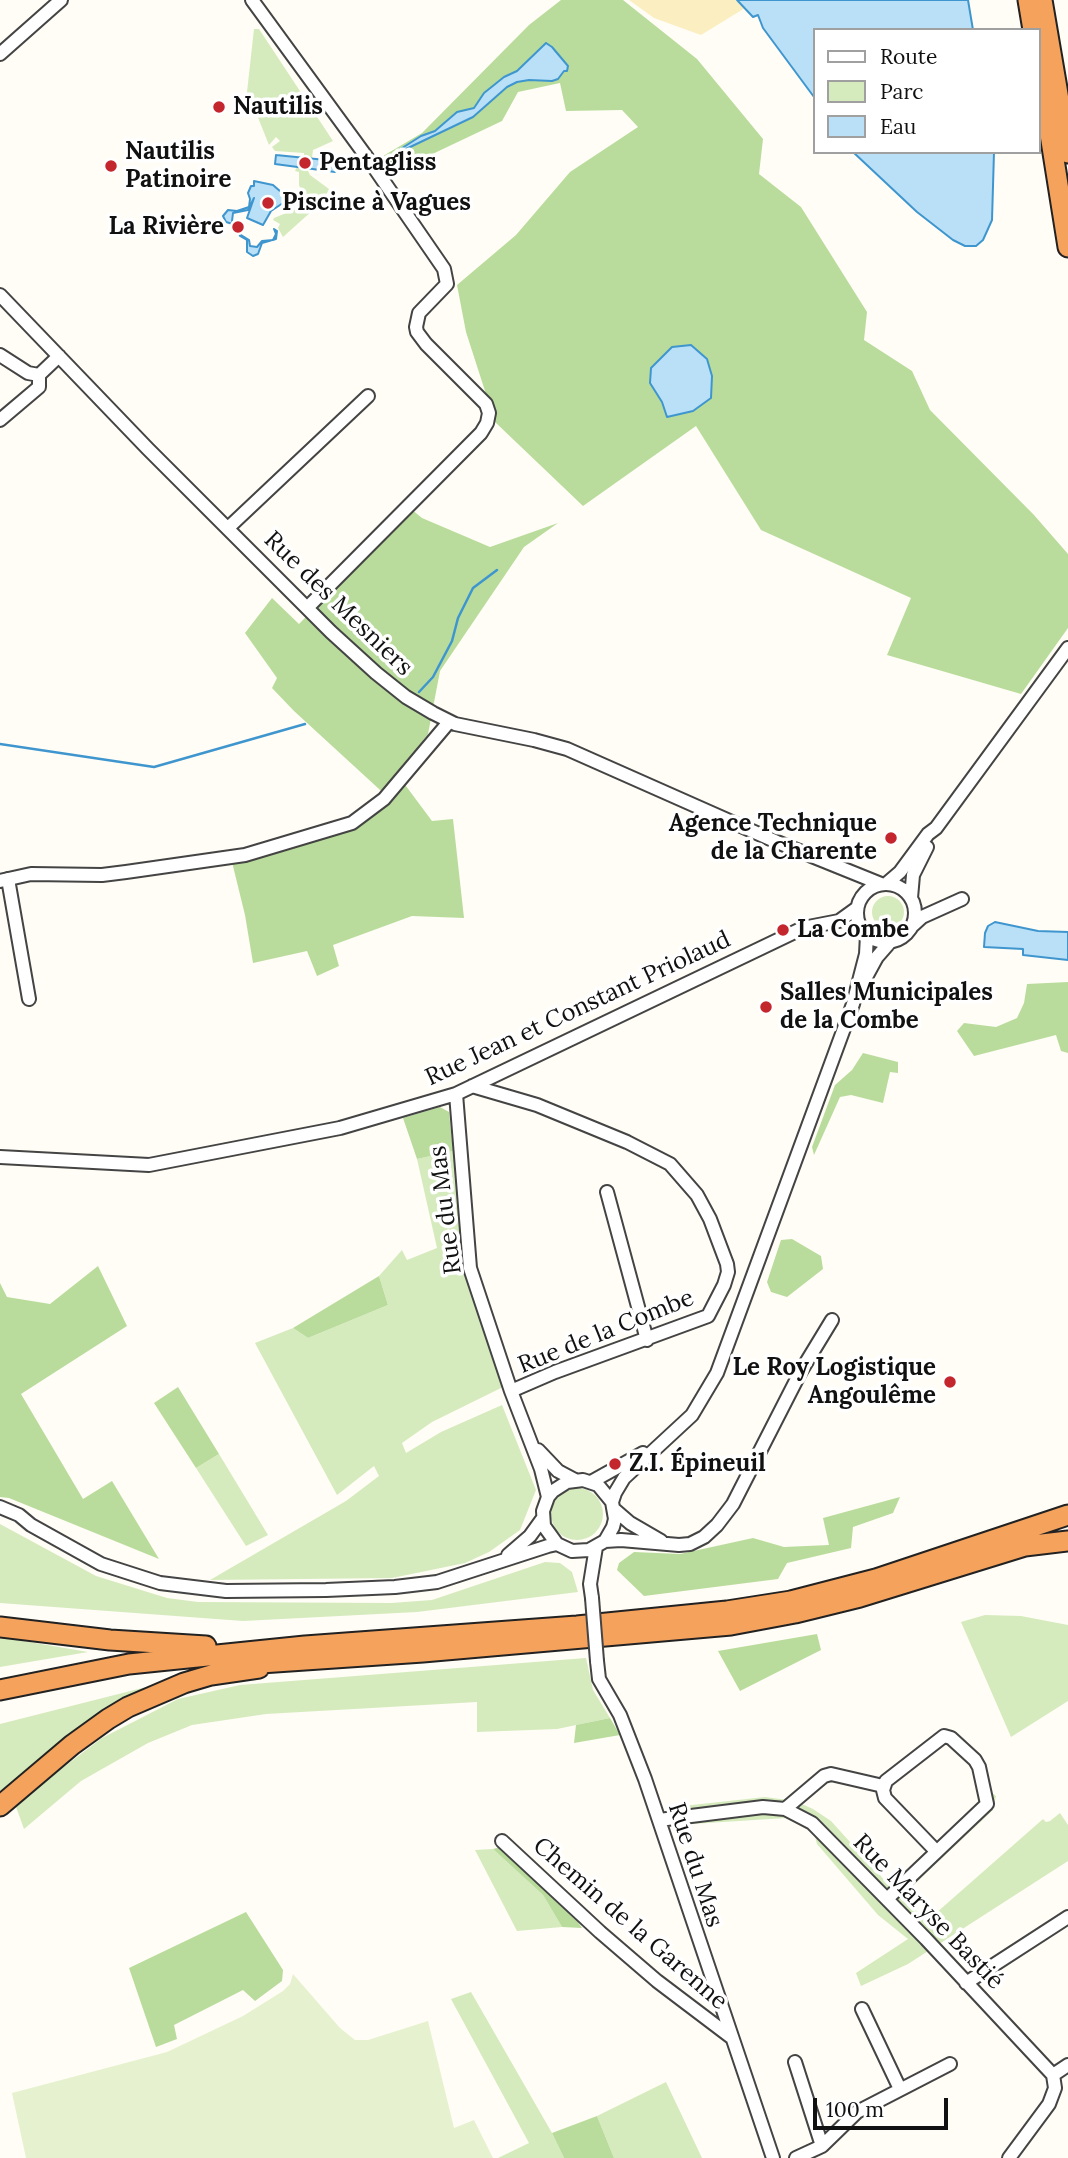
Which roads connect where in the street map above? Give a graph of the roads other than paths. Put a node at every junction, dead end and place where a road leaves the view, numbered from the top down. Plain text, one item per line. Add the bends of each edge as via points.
1 (61, 0) edge
2 (252, 0) edge
3 (1028, 0) edge
4 (1042, 0) edge
5 (1033, 28) edge
6 (0, 54) edge
7 (1040, 72) edge
8 (1068, 153) edge
9 (1068, 247) edge
10 (0, 295) edge
11 (0, 355) edge
12 (59, 355) junction
13 (39, 374) junction
14 (368, 396) dead end
15 (0, 420) edge
16 (229, 528) junction
17 (307, 608) junction
18 (1068, 648) edge
19 (449, 722) junction
20 (936, 828) junction
21 (841, 867) junction
22 (4, 880) edge
23 (883, 884) junction
24 (962, 899) dead end
25 (912, 901) junction
26 (859, 904) junction
27 (938, 912) junction
28 (839, 921) junction
29 (911, 928) junction
30 (864, 931) junction
31 (891, 942) junction
32 (29, 999) dead end
33 (853, 1004) junction
34 (472, 1086) junction
35 (456, 1094) junction
36 (0, 1157) edge
37 (607, 1192) dead end
38 (832, 1320) dead end
39 (647, 1340) junction
40 (512, 1391) junction
41 (529, 1438) junction
42 (659, 1446) junction
43 (575, 1480) junction
44 (591, 1482) junction
45 (548, 1497) junction
46 (1068, 1500) edge
47 (613, 1506) junction
48 (0, 1507) edge
49 (0, 1514) edge
50 (1068, 1515) edge
51 (543, 1518) junction
52 (31, 1525) junction
53 (1068, 1525) edge
54 (1068, 1541) edge
55 (557, 1544) junction
56 (601, 1544) junction
57 (668, 1544) junction
58 (572, 1551) junction
59 (503, 1560) junction
60 (926, 1576) junction
61 (876, 1579) junction
62 (590, 1584) junction
63 (0, 1627) edge
64 (259, 1651) junction
65 (294, 1662) junction
66 (0, 1690) edge
67 (0, 1702) edge
68 (883, 1786) junction
69 (0, 1806) edge
70 (785, 1809) junction
71 (659, 1821) junction
72 (502, 1841) dead end
73 (936, 1851) junction
74 (887, 1899) junction
75 (1068, 1917) edge
76 (966, 1983) junction
77 (862, 2009) dead end
78 (731, 2038) junction
79 (795, 2062) dead end
80 (950, 2064) dead end
81 (1068, 2065) edge
82 (1053, 2075) junction
83 (900, 2089) junction
84 (821, 2146) junction
85 (773, 2158) edge
86 (796, 2158) edge
87 (1009, 2158) edge

1 - 6 street
2 - 17 street via 444,269 447,284 419,313 417,332 486,404 489,413 481,433
3 - 5 highway
4 - 8 highway
7 - 9 highway
10 - 12 street, Rue des Mesniers
11 - 13 street via 27,373
12 - 13 street
12 - 16 street, Rue des Mesniers
13 - 15 street via 39,387
14 - 16 street
16 - 17 street, Rue des Mesniers
17 - 19 street, Rue des Mesniers via 387,682
18 - 20 street
19 - 21 street, Rue des Mesniers via 568,749
19 - 22 street via 384,799 352,823 245,855 114,873 31,874
20 - 23 street via 900,872
20 - 25 street via 916,867
21 - 23 street, Rue des Mesniers
21 - 26 street via 856,883
22 - 32 street
23 - 25 street via 896,886
23 - 26 street via 869,890
24 - 27 street
25 - 27 street
25 - 29 street
26 - 28 street, Rue Jean et Constant Priolaud
26 - 30 street
27 - 29 street via 922,917
28 - 30 street, Rue Jean et Constant Priolaud
28 - 34 street, Rue Jean et Constant Priolaud via 803,928
29 - 31 street
30 - 31 street
30 - 33 street via 866,954
31 - 33 street via 877,957
33 - 42 street via 717,1373 692,1416
34 - 35 street, Rue Jean et Constant Priolaud
34 - 39 street, Rue de la Combe via 537,1105 650,1152 670,1164 697,1195 727,1264 724,1285 708,1317
35 - 36 street, Rue Jean et Constant Priolaud via 340,1128 162,1163
35 - 40 street, Rue du Mas via 470,1268
37 - 39 street
38 - 57 street via 733,1504 704,1537 690,1544
39 - 40 street, Rue de la Combe
40 - 41 street, Rue du Mas
41 - 43 street, Rue du Mas via 553,1466
41 - 45 street, Rue du Mas
42 - 44 street
42 - 47 street via 624,1478
43 - 44 street
43 - 45 street via 560,1485
44 - 47 street via 604,1490
45 - 51 street
46 - 61 highway via 1058,1508
47 - 56 street via 613,1527
47 - 57 street via 647,1534
48 - 52 street
49 - 52 street
50 - 61 highway
51 - 55 street via 547,1533
51 - 59 street
52 - 59 street via 125,1573 202,1590 395,1587 457,1577
53 - 60 highway
54 - 60 highway via 1025,1546
55 - 58 street
55 - 59 street
56 - 57 street via 621,1539
56 - 58 street
56 - 62 street, Rue du Mas
58 - 62 street, Rue du Mas
60 - 65 highway via 827,1606 731,1625
61 - 64 highway via 791,1601 727,1611
62 - 71 street, Rue du Mas, bridge via 599,1679 623,1723
63 - 64 highway
64 - 66 highway via 129,1664
65 - 67 highway via 183,1670 88,1683
65 - 69 highway via 211,1675 128,1707 83,1737
68 - 70 street via 831,1774
68 - 73 street via 885,1798
68 - 73 street via 944,1736 975,1760 987,1804
70 - 71 street, Rue Maryse Bastié via 763,1807
70 - 74 street, Rue Maryse Bastié via 812,1823
71 - 78 street, Rue du Mas
72 - 78 street, Chemin de la Garenne via 649,1975
73 - 74 street
74 - 76 street, Rue Maryse Bastié
75 - 76 street
76 - 82 street, Rue Maryse Bastié
77 - 83 street
78 - 85 street, Rue du Mas
79 - 84 street
80 - 83 street
81 - 82 street
82 - 87 street via 1055,2088 1049,2104
83 - 84 street via 856,2112
84 - 86 street

